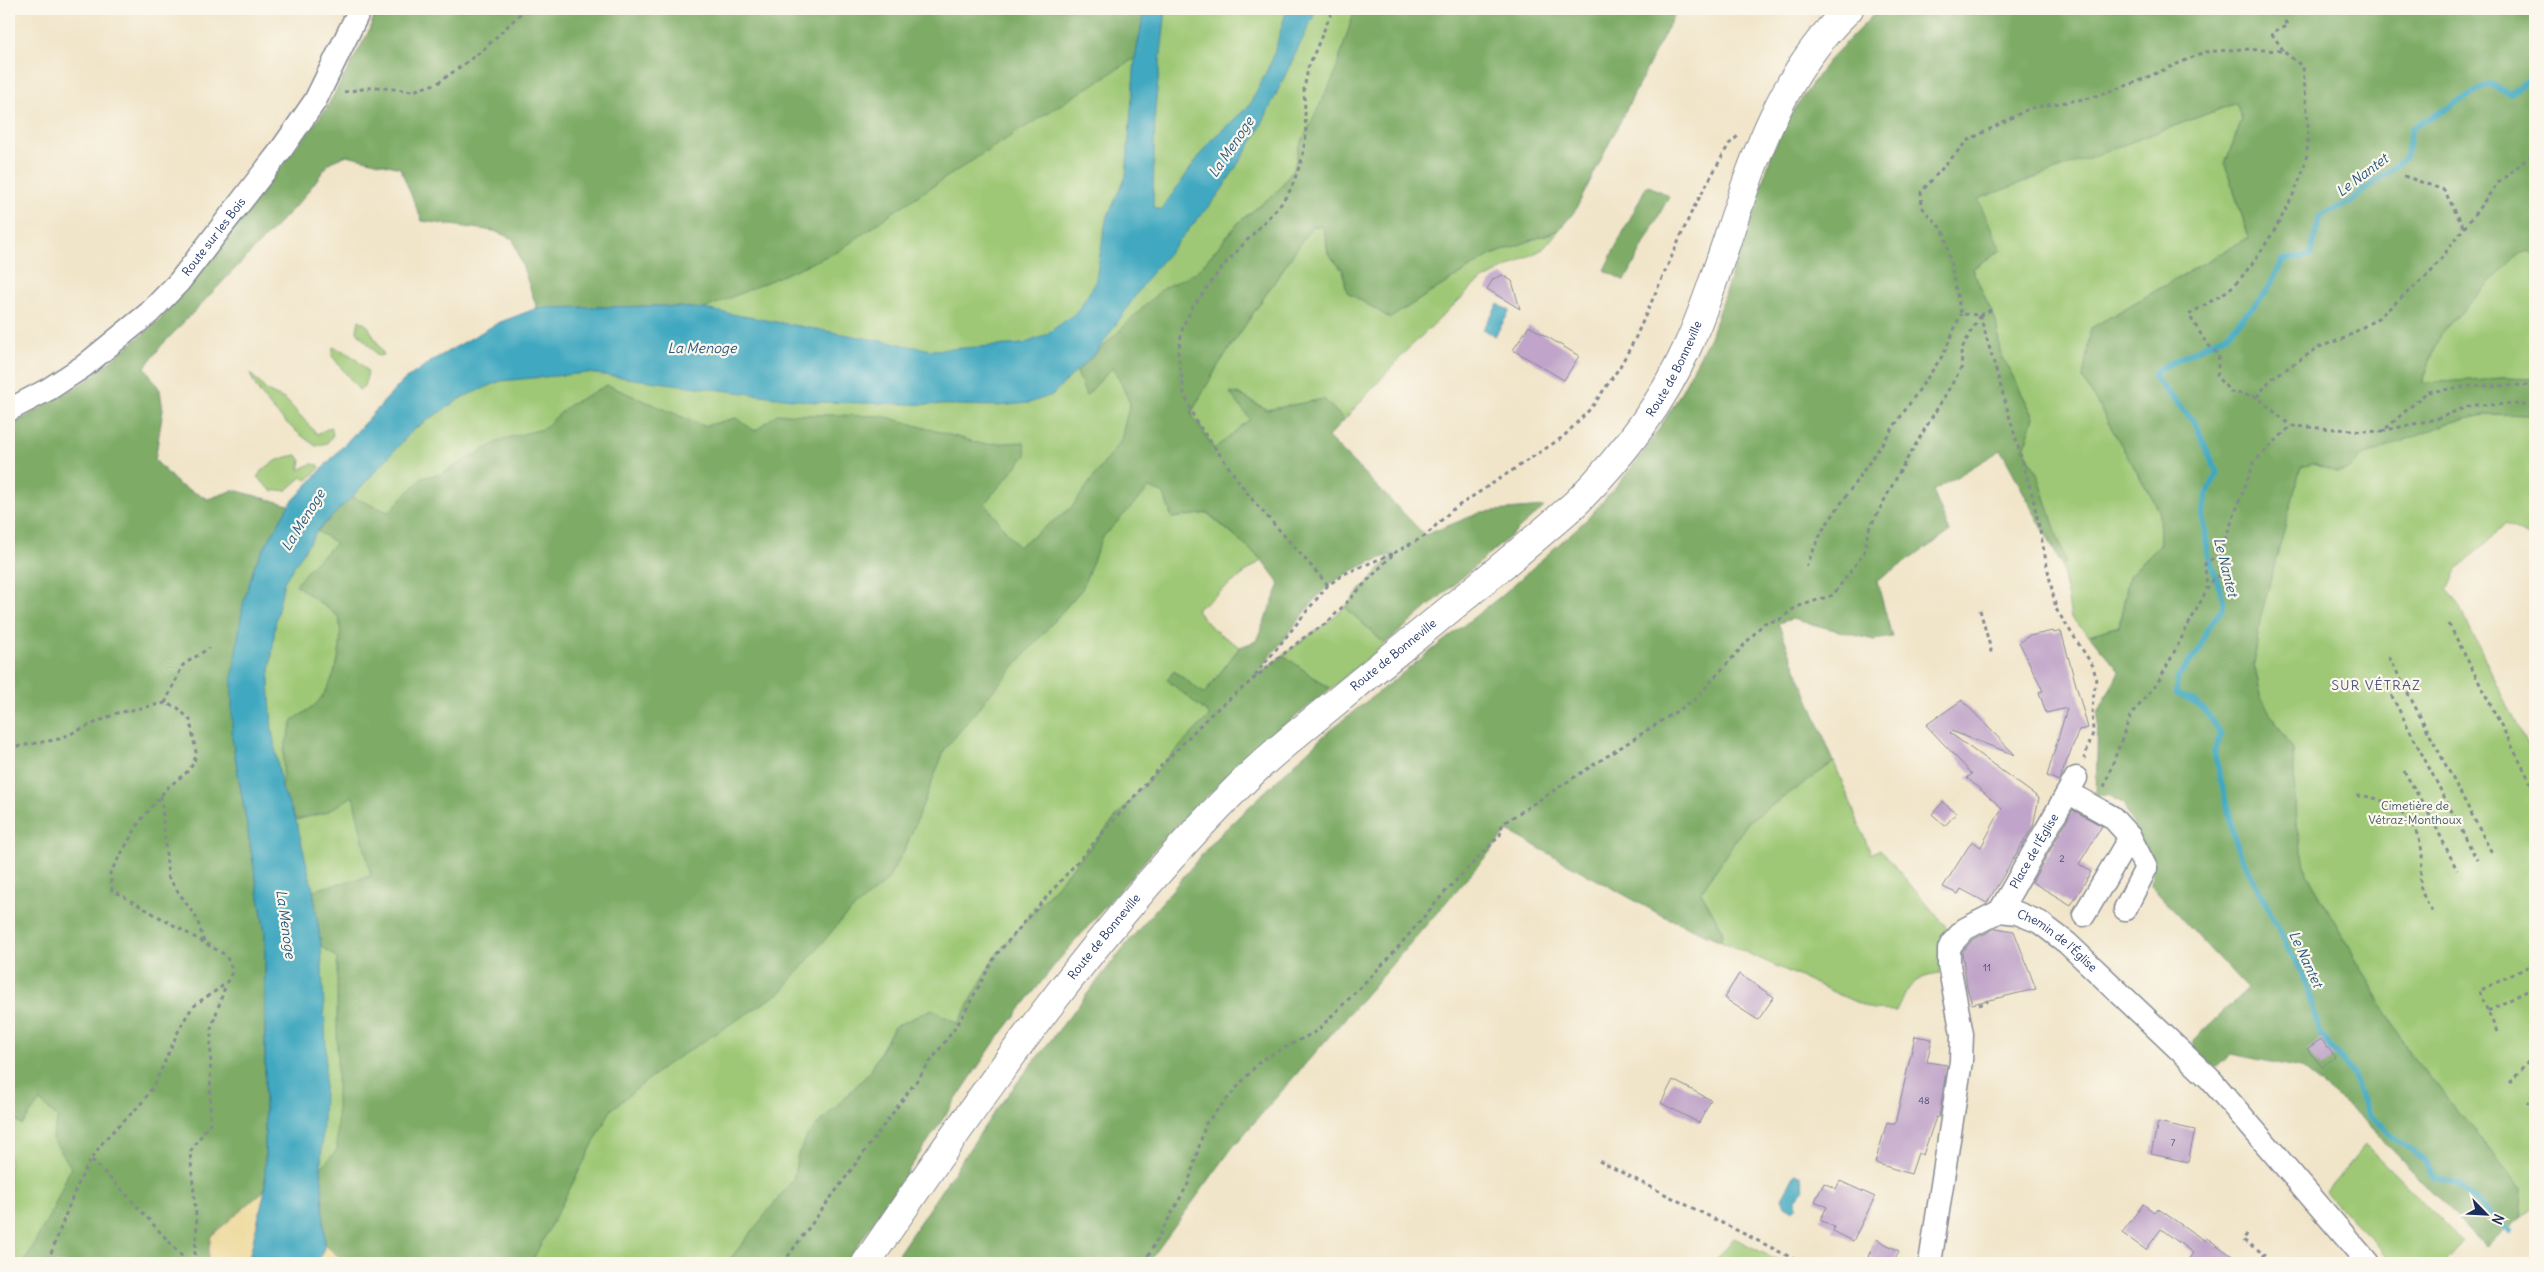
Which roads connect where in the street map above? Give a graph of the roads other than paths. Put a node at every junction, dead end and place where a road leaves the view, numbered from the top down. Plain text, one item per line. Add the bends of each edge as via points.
1 (360, 9) edge
2 (1850, 9) edge
3 (9, 410) edge
4 (2130, 837) junction
5 (2126, 909) dead end
6 (2000, 911) junction
7 (2084, 915) dead end
8 (866, 1263) edge
9 (1930, 1263) edge
10 (2368, 1263) edge

1 - 3 street, Route sur les Bois via 315,100 276,158 179,282 149,313 84,366
2 - 8 main road, Route de Bonneville via 1805,61 1785,94 1738,202 1687,348 1641,429 1616,461 1577,502 1247,778 1203,824 1073,974 987,1088
4 - 5 street via 2146,868
4 - 6 street, Place de l'Église via 2112,817 2073,785
4 - 7 street
6 - 9 street, Chemin de l'Église via 1964,929 1949,949 1962,1034 1961,1061
6 - 10 street, Chemin de l'Église via 2027,916 2052,930 2146,1016 2211,1080

